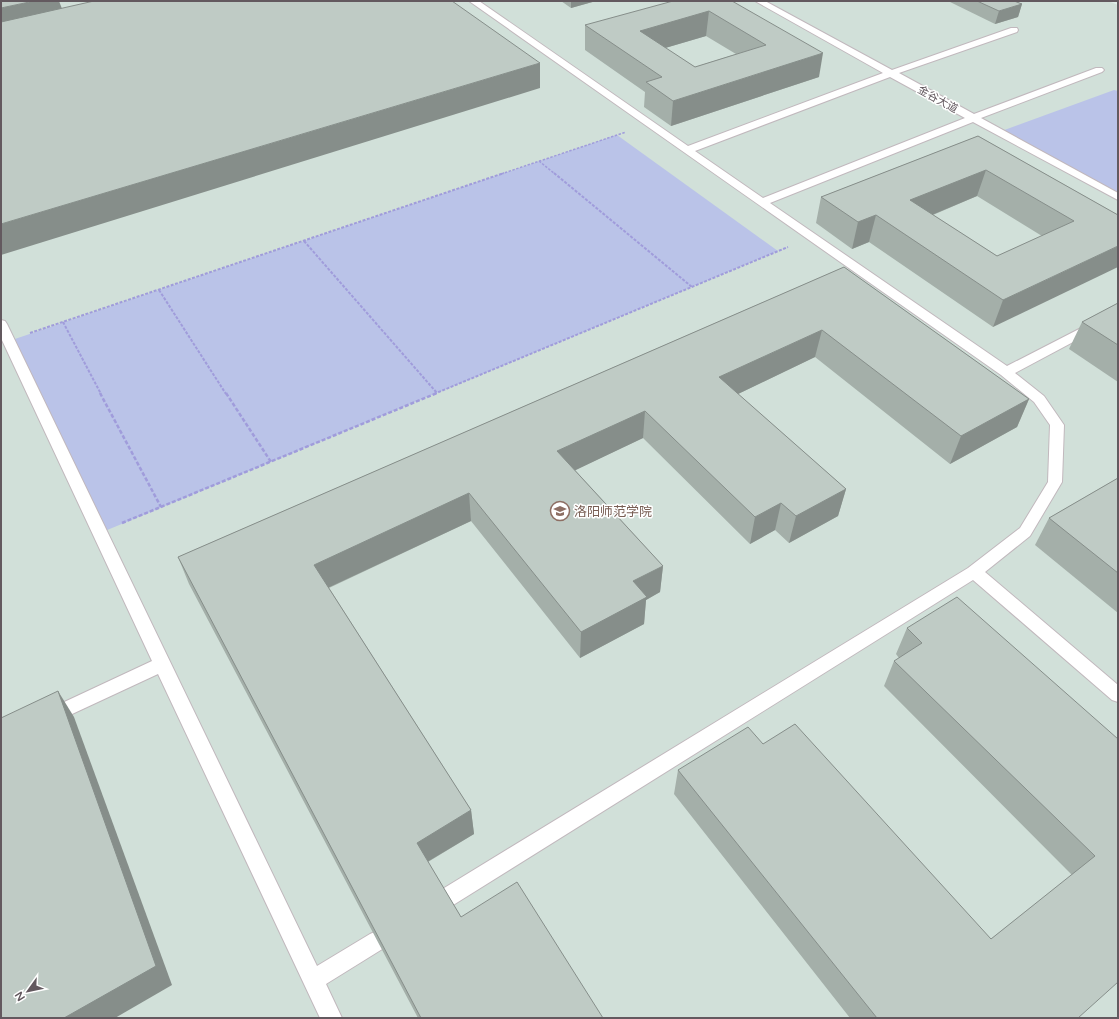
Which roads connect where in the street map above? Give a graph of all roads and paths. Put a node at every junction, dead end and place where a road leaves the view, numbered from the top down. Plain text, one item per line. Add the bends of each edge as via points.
1 (473, 1) edge
2 (759, 1) edge
3 (1014, 30) dead end
4 (1099, 70) dead end
5 (891, 73) junction
6 (973, 118) junction
7 (650, 124) junction
8 (687, 150) junction
9 (539, 161) junction
10 (1118, 197) edge
11 (762, 202) junction
12 (812, 237) junction
13 (304, 241) junction
14 (692, 287) junction
15 (159, 290) junction
16 (1118, 313) edge
17 (63, 322) junction
18 (1, 324) edge
19 (9, 341) junction
20 (1006, 372) junction
21 (437, 393) junction
22 (271, 462) junction
23 (161, 507) junction
24 (100, 533) junction
25 (974, 572) junction
26 (162, 664) junction
27 (1118, 695) edge
28 (36, 723) edge
29 (443, 900) edge
30 (377, 941) edge
31 (313, 980) junction
32 (331, 1018) edge

1 - 7 lane
2 - 5 lane, 金谷大道
3 - 5 lane
4 - 6 lane
5 - 6 lane, 金谷大道
5 - 8 lane
6 - 10 lane, 金谷大道
6 - 11 lane
7 - 8 lane
7 - 9 path
8 - 11 lane
9 - 13 path
9 - 14 path
11 - 12 lane
12 - 14 path
12 - 20 lane
13 - 15 path
13 - 21 path
14 - 21 path
15 - 17 path
15 - 22 path
16 - 20 lane
17 - 19 path
17 - 23 path
18 - 19 lane
19 - 24 lane
20 - 25 lane via 1040,399 1057,425 1055,482 1025,532
21 - 22 path
22 - 23 path
23 - 24 path
24 - 26 lane
25 - 27 lane
25 - 29 lane
26 - 28 lane
26 - 31 lane
30 - 31 lane
31 - 32 lane

